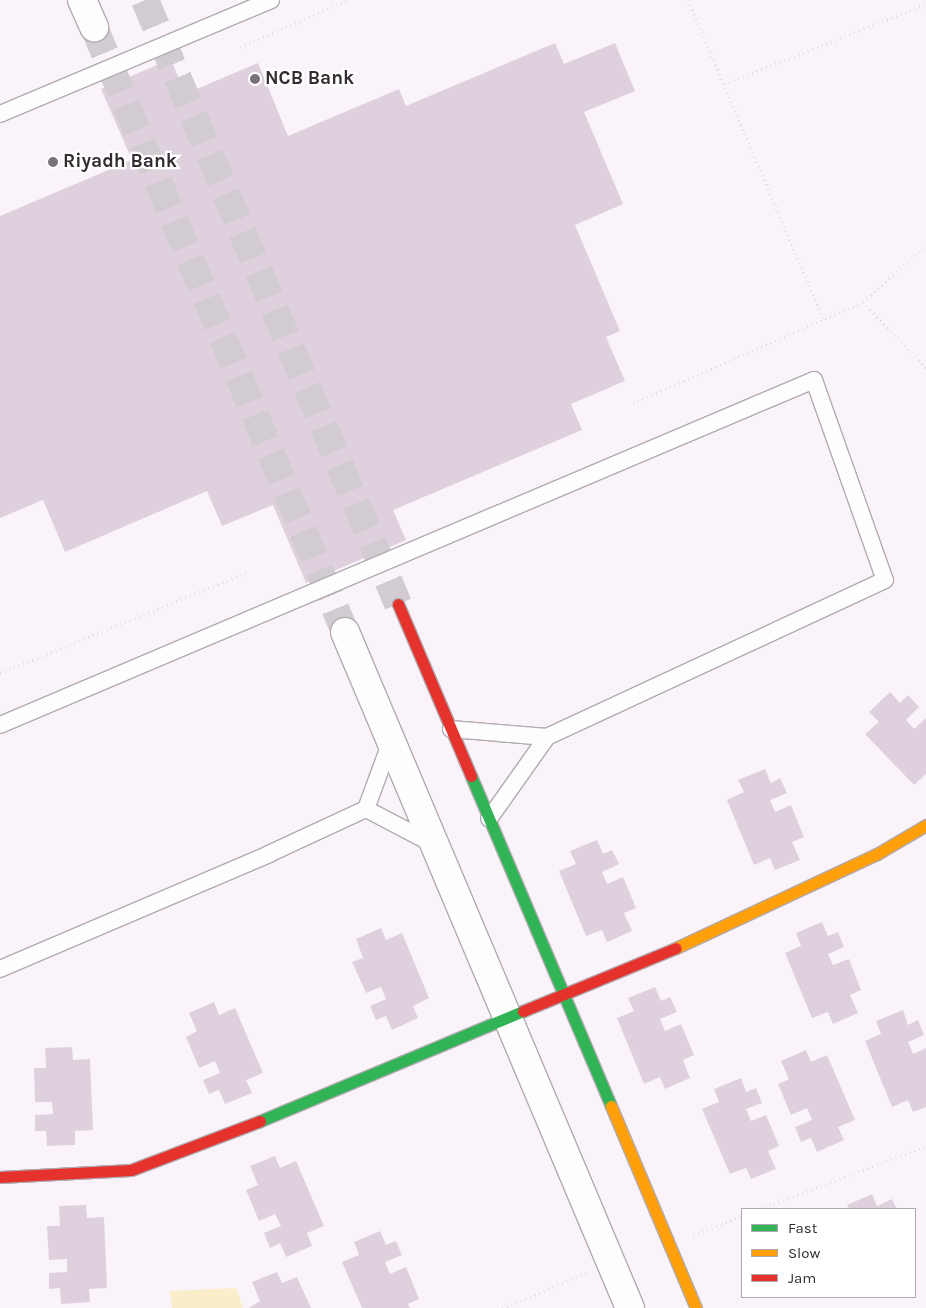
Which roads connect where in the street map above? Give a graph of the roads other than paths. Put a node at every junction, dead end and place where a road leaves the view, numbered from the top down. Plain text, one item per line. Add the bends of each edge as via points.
1 (82, 0) edge
2 (271, 0) edge
3 (94, 26) tunnel mouth
4 (0, 114) edge
5 (398, 604) tunnel mouth
6 (345, 632) tunnel mouth
7 (0, 725) edge
8 (451, 728) junction
9 (547, 736) junction
10 (391, 741) junction
11 (366, 809) junction
12 (489, 818) junction
13 (926, 825) edge
14 (435, 846) junction
15 (0, 969) edge
16 (564, 996) junction
17 (508, 1019) junction
18 (0, 1177) edge
19 (630, 1308) edge
20 (696, 1308) edge

1 - 3 street
2 - 4 lane
5 - 8 street
6 - 10 street
7 - 9 lane via 814,380 885,580
8 - 9 lane
8 - 12 street
9 - 12 lane
10 - 11 lane
10 - 14 street
11 - 14 lane
11 - 15 lane
12 - 16 street
13 - 16 street via 877,854 717,931
14 - 17 street
16 - 17 street
16 - 20 street
17 - 18 street via 354,1084 131,1170
17 - 19 street

